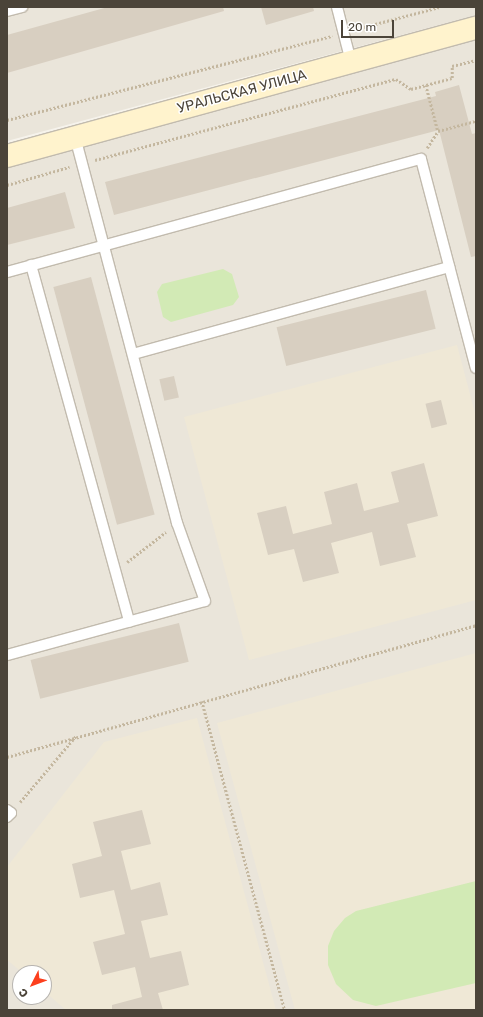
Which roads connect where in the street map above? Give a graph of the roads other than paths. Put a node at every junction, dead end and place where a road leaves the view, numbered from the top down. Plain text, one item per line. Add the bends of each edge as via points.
1 (22, 7) edge
2 (337, 7) edge
3 (7, 11) edge
4 (476, 28) edge
5 (351, 62) junction
6 (75, 138) junction
7 (7, 156) edge
8 (103, 245) junction
9 (32, 265) junction
10 (449, 267) junction
11 (7, 272) edge
12 (133, 354) junction
13 (476, 368) edge
14 (129, 622) junction
15 (7, 655) edge

1 - 3 lane
2 - 5 lane
4 - 5 street, УРАЛЬСКАЯ УЛИЦА
5 - 6 street, УРАЛЬСКАЯ УЛИЦА
6 - 7 street, УРАЛЬСКАЯ УЛИЦА
6 - 8 lane
8 - 9 lane
8 - 10 lane via 421,159
8 - 12 lane
9 - 11 lane
9 - 14 lane
10 - 12 lane
10 - 13 lane
12 - 14 lane via 177,523 205,601
14 - 15 lane

